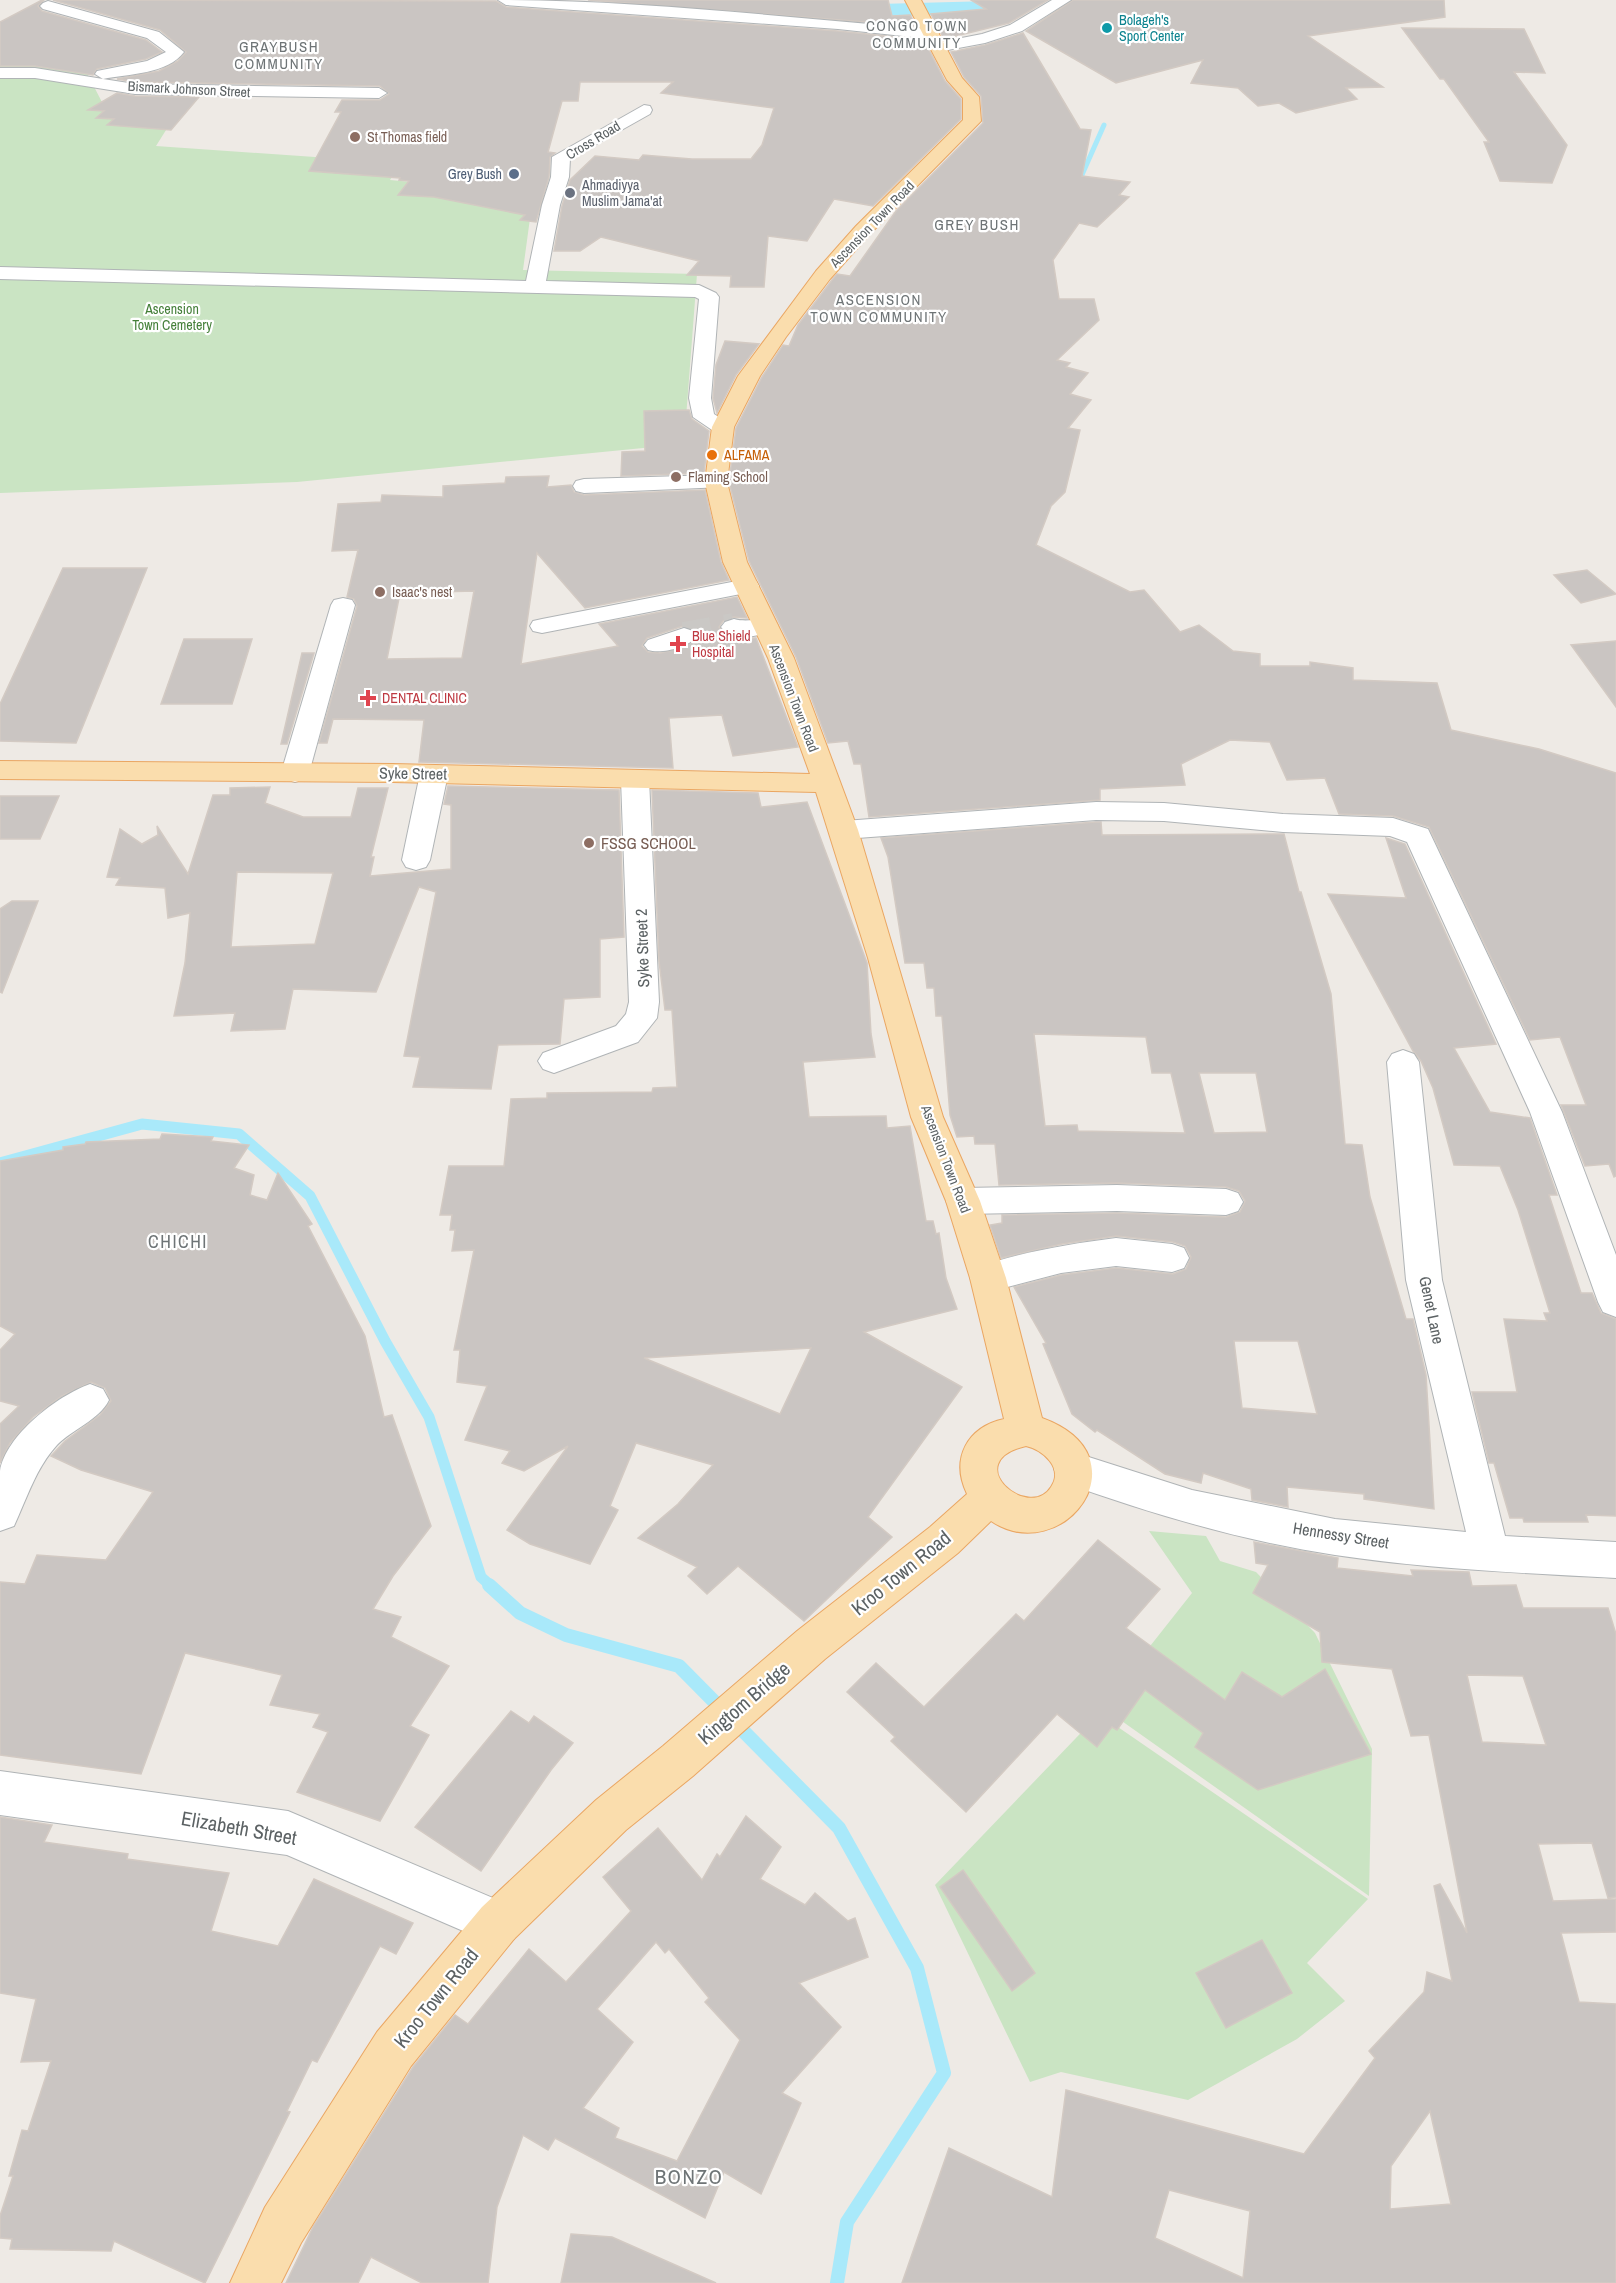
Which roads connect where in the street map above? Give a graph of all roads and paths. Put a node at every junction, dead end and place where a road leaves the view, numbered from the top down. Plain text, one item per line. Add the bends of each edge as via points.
1 (506, 0) edge
2 (913, 0) edge
3 (1064, 0) edge
4 (48, 6) dead end
5 (931, 34) junction
6 (0, 73) edge
7 (77, 78) junction
8 (379, 93) dead end
9 (644, 110) dead end
10 (0, 273) edge
11 (534, 287) junction
12 (723, 427) junction
13 (716, 482) junction
14 (584, 486) dead end
15 (747, 586) junction
16 (343, 606) dead end
17 (543, 626) dead end
18 (765, 626) junction
19 (734, 627) tunnel mouth
20 (684, 636) tunnel mouth
21 (657, 645) dead end
22 (0, 770) edge
23 (295, 773) junction
24 (434, 774) junction
25 (635, 779) junction
26 (826, 783) junction
27 (844, 831) junction
28 (416, 860) dead end
29 (554, 1061) dead end
30 (1403, 1062) dead end
31 (963, 1201) junction
32 (1226, 1202) dead end
33 (1172, 1258) dead end
34 (988, 1278) junction
35 (1616, 1302) edge
36 (90, 1400) dead end
37 (1026, 1430) junction
38 (1073, 1469) junction
39 (989, 1498) junction
40 (0, 1514) edge
41 (1490, 1553) junction
42 (1616, 1560) edge
43 (811, 1645) joint
44 (678, 1761) joint
45 (0, 1793) edge
46 (498, 1923) junction
47 (255, 2283) edge

1 - 5 street
2 - 5 main road, Ascension Town Road
3 - 5 street via 1016,28 985,39
4 - 7 street via 153,35 176,52 146,66
5 - 12 main road, Ascension Town Road via 955,80 971,97 972,121 823,275 749,376
6 - 7 street, Bismark Johnson Street
7 - 8 street, Bismark Johnson Street via 147,89
9 - 11 street, Cross Road via 561,157 560,177
10 - 11 street
11 - 12 street via 699,291 709,297 700,398 704,417
12 - 13 main road, Ascension Town Road
13 - 14 street
13 - 15 main road, Ascension Town Road via 735,562
15 - 17 street
15 - 18 main road, Ascension Town Road
16 - 23 street
18 - 19 street via 741,630
18 - 26 main road, Ascension Town Road via 781,658
20 - 21 street
22 - 23 main road, Syke Street
23 - 24 main road, Syke Street
24 - 25 main road, Syke Street
24 - 28 street
25 - 26 main road, Syke Street
25 - 29 street, Syke Street 2 via 644,1002 641,1018 627,1034
26 - 27 main road, Ascension Town Road
27 - 31 main road, Ascension Town Road via 927,1117
27 - 35 street via 1096,811 1393,828 1418,836 1546,1112
30 - 41 street, Genet Lane via 1424,1280
31 - 32 street via 1117,1198
31 - 34 main road, Ascension Town Road
33 - 34 street via 1116,1252 1061,1259
34 - 37 main road, Ascension Town Road
36 - 40 street via 51,1423 33,1444
37 - 38 main road via 1062,1447
37 - 39 main road via 997,1436 979,1458 977,1471
38 - 39 main road via 1068,1495 1046,1513 1016,1514
38 - 41 street, Hennessy Street via 1192,1508 1335,1537
39 - 43 main road, Kroo Town Road via 944,1540
41 - 42 street, Hennessy Street
43 - 44 main road, Kingtom Bridge
44 - 46 main road, Kroo Town Road via 611,1815
45 - 46 street, Elizabeth Street via 288,1833
46 - 47 main road, Kroo Town Road via 394,2049 283,2225

